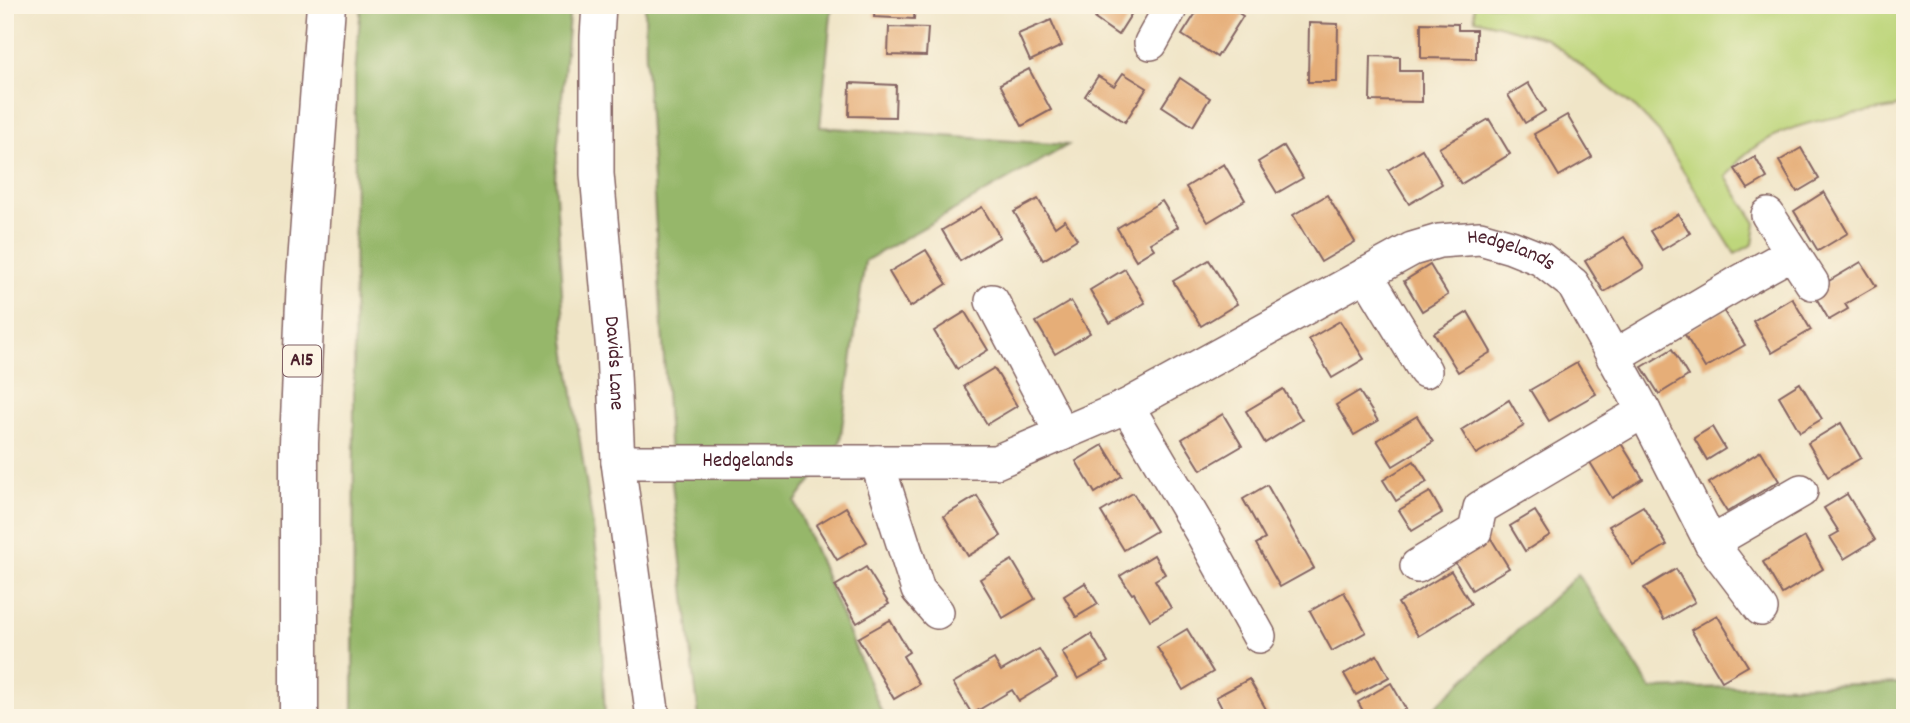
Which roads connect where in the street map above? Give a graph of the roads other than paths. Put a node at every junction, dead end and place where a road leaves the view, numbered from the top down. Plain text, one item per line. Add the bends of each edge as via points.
1 (326, 5) edge
2 (599, 5) edge
3 (1172, 5) edge
4 (1150, 43) dead end
5 (1768, 215) dead end
6 (1792, 253) junction
7 (1366, 274) junction
8 (1812, 283) dead end
9 (992, 301) dead end
10 (1613, 357) junction
11 (1425, 371) dead end
12 (1127, 406) junction
13 (1644, 411) junction
14 (1062, 434) junction
15 (618, 462) junction
16 (877, 462) junction
17 (1801, 491) dead end
18 (1711, 543) junction
19 (1417, 566) dead end
20 (1760, 609) dead end
21 (937, 612) dead end
22 (1259, 636) dead end
23 (299, 718) edge
24 (653, 718) edge

1 - 23 highway, A15 via 301,402
2 - 15 street, Davids Lane via 597,174
3 - 4 street
5 - 6 street
6 - 8 street
6 - 10 street
7 - 10 street, Hedgelands via 1412,248 1439,241 1480,238 1511,247 1541,259 1573,284
7 - 11 street
7 - 12 street, Hedgelands
9 - 14 street
10 - 13 street, Hedgelands
12 - 14 street, Hedgelands
12 - 22 street
13 - 18 street, Hedgelands
13 - 19 street via 1480,508 1475,531
14 - 16 street, Hedgelands via 996,462
15 - 16 street, Hedgelands
15 - 24 street, Davids Lane
16 - 21 street via 918,590
17 - 18 street
18 - 20 street, Hedgelands

